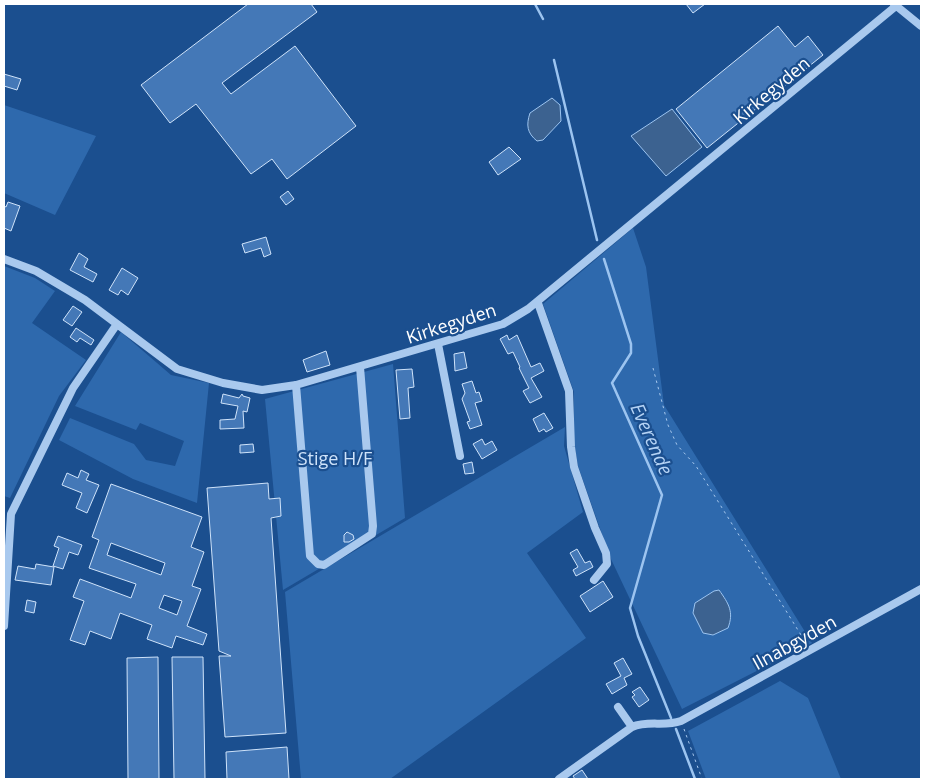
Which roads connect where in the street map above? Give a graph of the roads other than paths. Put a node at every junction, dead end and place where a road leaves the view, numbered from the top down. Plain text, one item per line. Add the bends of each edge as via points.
1 (895, 5) edge
2 (921, 26) edge
3 (4, 259) edge
4 (538, 303) junction
5 (117, 324) junction
6 (438, 344) junction
7 (360, 367) junction
8 (296, 385) junction
9 (460, 456) dead end
10 (7, 512) edge
11 (594, 580) dead end
12 (921, 589) edge
13 (4, 626) edge
14 (618, 707) dead end
15 (632, 727) junction
16 (559, 779) edge

1 - 2 street
1 - 4 street, Kirkegyden
3 - 5 street, Kirkegyden via 36,272 85,300
4 - 6 street, Kirkegyden via 503,324
4 - 11 street via 570,391 574,467 606,553 607,564
5 - 8 street, Kirkegyden via 177,369 262,390
5 - 10 street via 73,388
6 - 7 street, Kirkegyden
6 - 9 street
7 - 8 street, Kirkegyden
7 - 8 street via 372,534 324,565 310,556
10 - 13 street
12 - 15 street, Ilnabgyden via 681,721 670,725 642,723
14 - 15 street
15 - 16 street

